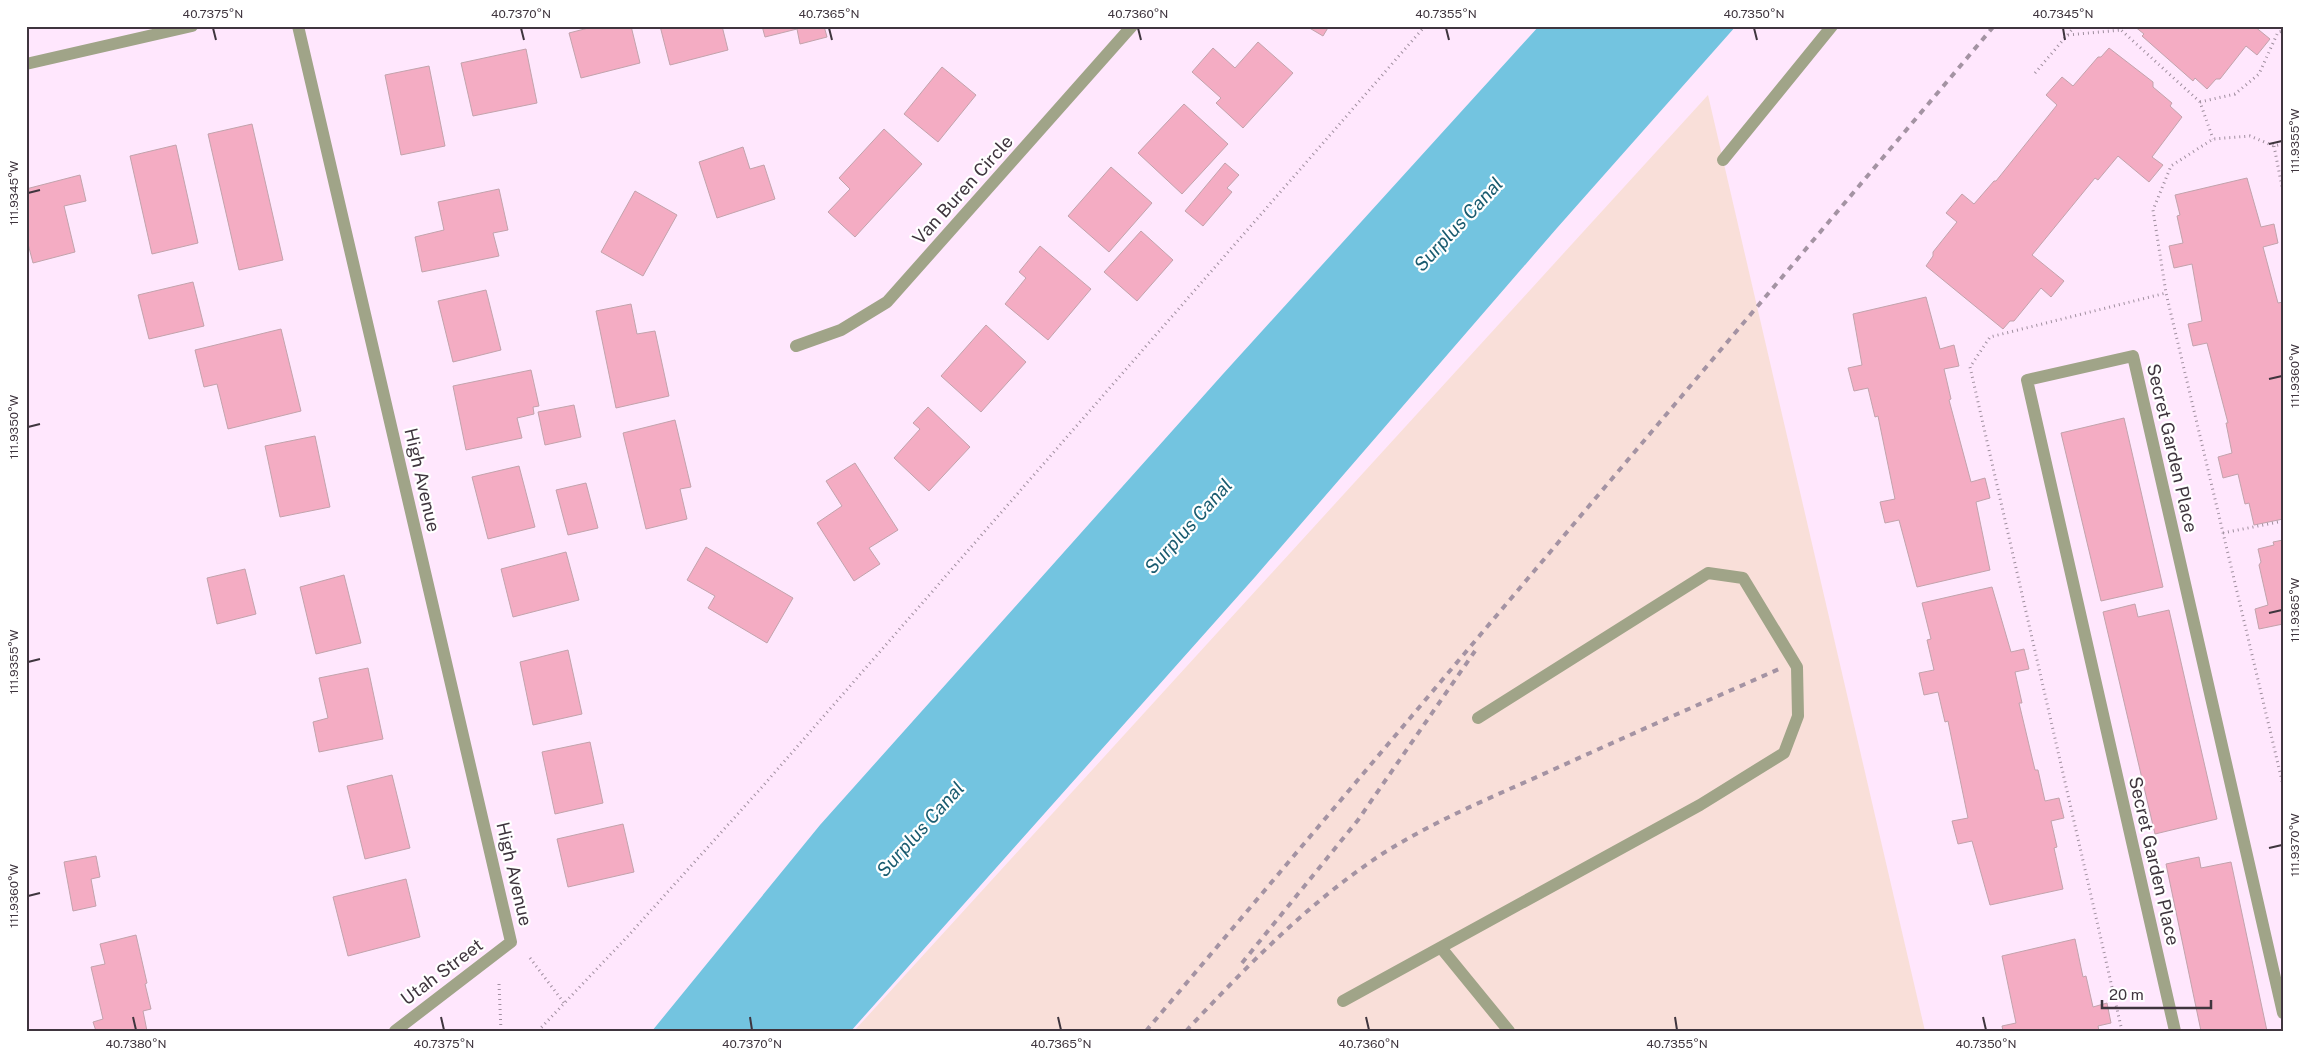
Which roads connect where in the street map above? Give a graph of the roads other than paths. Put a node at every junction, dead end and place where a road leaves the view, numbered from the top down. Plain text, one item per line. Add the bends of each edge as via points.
1 (192, 26) edge
2 (298, 26) edge
3 (1132, 26) edge
4 (1832, 26) edge
5 (26, 64) edge
6 (1723, 160) dead end
7 (796, 346) dead end
8 (1478, 718) dead end
9 (511, 942) joint
10 (1442, 949) junction
11 (1343, 1001) dead end
12 (2283, 1013) edge
13 (395, 1031) edge
14 (1509, 1031) edge
15 (2175, 1031) edge

1 - 5 street
2 - 9 street, High Avenue
3 - 7 street, Van Buren Circle via 886,302 840,330
4 - 6 street
8 - 10 street via 1708,573 1743,578 1797,667 1798,716 1784,753 1700,806
9 - 13 street, Utah Street
10 - 11 street
10 - 14 street
12 - 15 street, Secret Garden Place via 2133,356 2027,380

